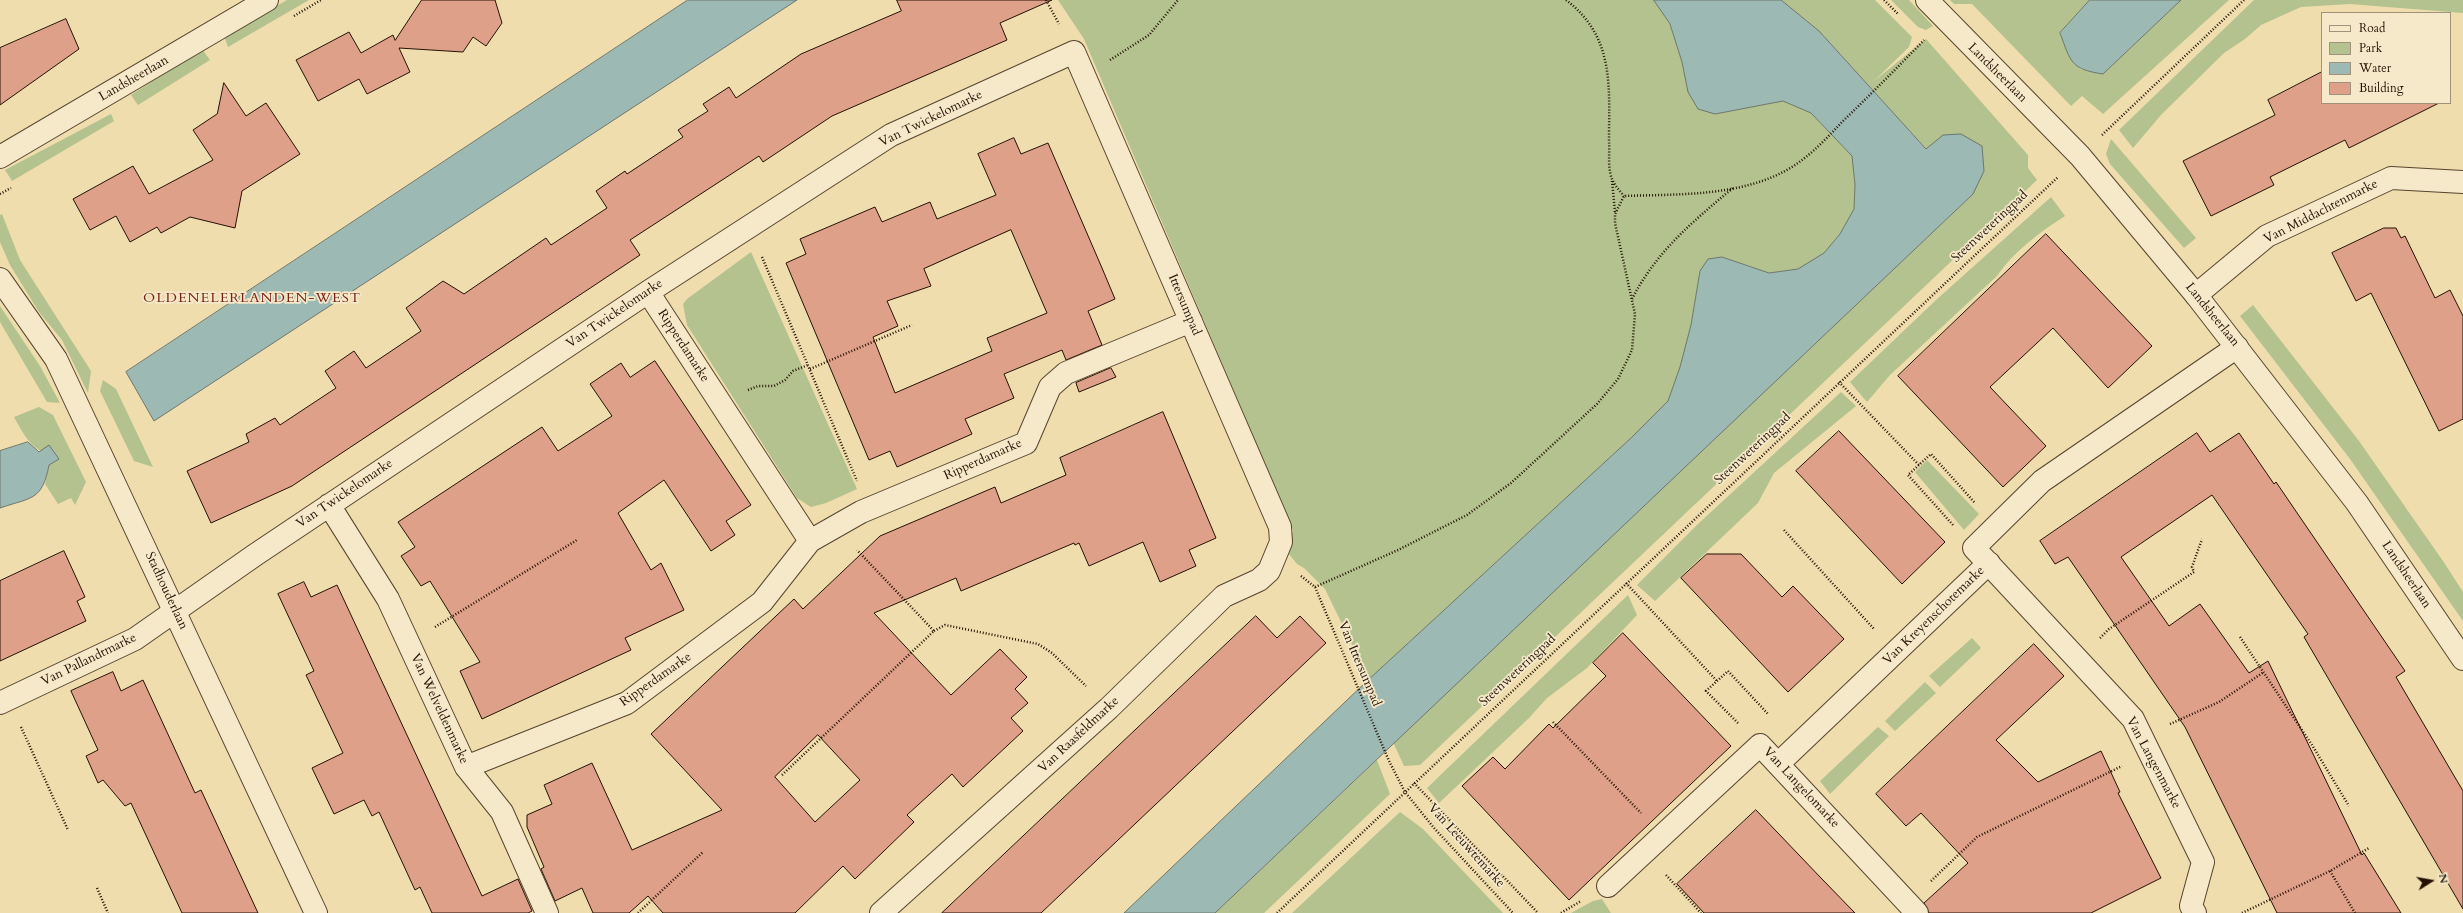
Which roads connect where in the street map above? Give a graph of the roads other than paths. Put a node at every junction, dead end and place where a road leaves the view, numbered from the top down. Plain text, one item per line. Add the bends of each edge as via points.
1 (267, 0) edge
2 (1927, 0) edge
3 (1074, 52) joint
4 (0, 157) edge
5 (2463, 182) edge
6 (0, 279) edge
7 (648, 292) junction
8 (2196, 295) junction
9 (1191, 321) junction
10 (2237, 347) junction
11 (329, 505) junction
12 (810, 541) junction
13 (1981, 556) junction
14 (1276, 559) joint
15 (175, 611) junction
16 (2463, 658) edge
17 (4, 701) edge
18 (1779, 763) junction
19 (466, 767) junction
20 (1608, 886) dead end
21 (1912, 908) edge
22 (2187, 911) edge
23 (316, 913) edge
24 (547, 913) edge
25 (881, 913) edge

1 - 4 street, Landsheerlaan
2 - 8 street, Landsheerlaan via 2080,156
3 - 7 street, Van Twickelomarke via 891,136
3 - 9 street, Ittersumpad
5 - 8 street, Van Middachtenmarke via 2391,178 2267,236
6 - 15 street, Stadhouderlaan via 56,359
7 - 11 street, Van Twickelomarke
7 - 12 street, Ripperdamarke
8 - 10 street, Landsheerlaan
9 - 12 street, Ripperdamarke via 1066,374 1050,387 1026,443 869,509
9 - 14 street, Ittersumpad via 1280,527 1281,542
10 - 13 street, Van Kreyenschotemarke via 2042,481 1996,526
10 - 16 street, Landsheerlaan via 2357,503
11 - 15 street, Van Twickelomarke
11 - 19 street, Van Welveldenmarke via 388,599
12 - 19 street, Ripperdamarke via 762,602 627,703
13 - 18 street, Van Kreyenschotemarke via 1896,652
13 - 22 street, Van Langenmarke via 2133,719 2203,862
14 - 25 street, Van Raasfeldmarke via 1269,571 1259,580 1224,596 1109,708
15 - 17 street, Van Pallandtmarke via 135,638
15 - 23 street, Stadhouderlaan
18 - 20 street, Van Langelomarke via 1760,745
18 - 21 street, Van Langelomarke
19 - 24 street, Van Welveldenmarke via 502,812

